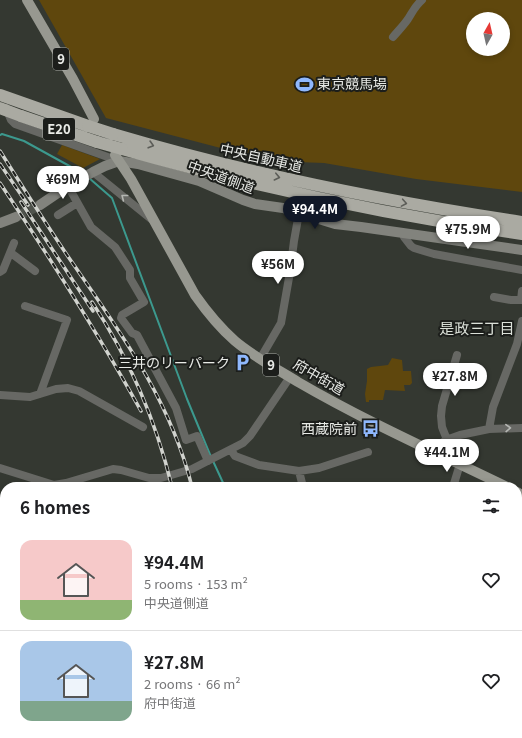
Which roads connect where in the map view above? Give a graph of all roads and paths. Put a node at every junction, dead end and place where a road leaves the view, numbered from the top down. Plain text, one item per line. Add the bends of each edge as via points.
1 (27, 0) edge
2 (422, 0) edge
3 (393, 37) dead end
4 (0, 95) edge
5 (0, 108) edge
6 (94, 119) dead end
7 (117, 158) junction
8 (93, 172) junction
9 (68, 186) junction
10 (77, 204) junction
11 (40, 205) tunnel mouth
12 (299, 213) junction
13 (58, 215) dead end
14 (16, 217) tunnel mouth
15 (155, 222) junction
16 (522, 222) edge
17 (0, 223) edge
18 (405, 233) junction
19 (522, 234) edge
20 (14, 243) dead end
21 (522, 250) edge
22 (11, 253) junction
23 (522, 270) edge
24 (35, 271) dead end
25 (0, 272) edge
26 (522, 291) edge
27 (494, 297) dead end
28 (521, 300) edge
29 (24, 306) dead end
30 (522, 321) edge
31 (457, 355) dead end
32 (260, 359) junction
33 (290, 377) junction
34 (40, 394) junction
35 (0, 395) edge
36 (143, 427) dead end
37 (522, 428) edge
38 (489, 429) junction
39 (446, 440) junction
40 (231, 450) junction
41 (368, 452) dead end
42 (434, 452) junction
43 (447, 458) junction
44 (211, 459) junction
45 (460, 464) junction
46 (0, 468) edge
47 (299, 471) junction
48 (42, 482) edge
49 (69, 482) edge
50 (301, 482) edge
51 (455, 482) edge
52 (497, 482) edge

1 - 6 main road, 9
2 - 3 street
4 - 7 street via 11,120 16,124
4 -> 16 highway, 中央自動車道 / E20, bridge via 113,134 237,168 383,199
5 - 19 highway, 中央自動車道 / E20, bridge via 97,142 234,180 447,224
7 - 8 street
7 - 12 street, 中央道側道 via 199,181 255,204
7 - 15 main road, 府中街道 / 9
8 - 9 street
15 -> 8 street
9 - 10 street
9 - 11 street
10 - 13 street
10 - 44 street via 91,228 115,247 130,270 130,278 144,302 121,318 132,333 137,335 176,408 186,440 197,436
12 - 18 street, 中央道側道 via 335,224
12 - 32 street via 281,323
14 - 17 street
15 - 32 main road, 府中街道 / 9 via 207,312 220,328
18 - 21 street, 中央道側道
18 - 23 street via 404,237 411,246 434,254
20 - 22 street
22 - 24 street
22 - 25 street
26 - 28 street
27 - 28 street
29 - 34 street via 67,320
30 - 38 street via 517,344 495,401
31 - 39 street via 440,416
32 - 33 main road, 府中街道 / 9
33 - 40 street via 250,436
33 - 42 main road, 府中街道 / 9 via 342,407
34 - 35 street via 30,397
34 - 36 street via 68,388 79,391
38 -> 37 street
38 - 39 street
39 - 42 street
39 - 43 street via 451,450
40 - 44 street
40 - 47 street via 235,456 259,465
41 - 47 street via 319,468
42 - 43 main road, 府中街道 / 9
43 - 45 main road, 府中街道 / 9
44 - 49 street via 184,472 161,478 149,478 113,469
45 - 51 street
45 - 52 main road, 府中街道 / 9
46 - 48 street
47 - 50 street

